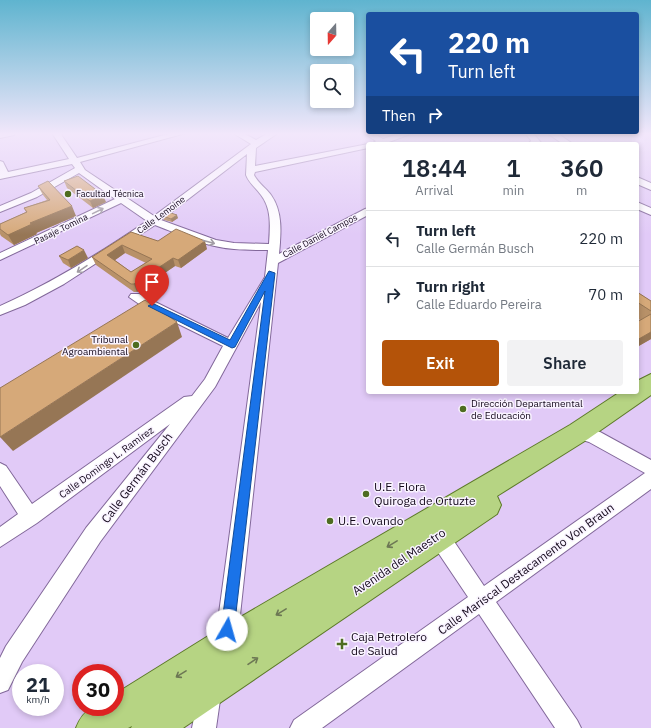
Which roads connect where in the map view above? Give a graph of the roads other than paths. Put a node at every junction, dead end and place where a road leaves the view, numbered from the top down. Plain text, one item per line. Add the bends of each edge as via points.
1 (45, 167) edge
2 (224, 167) edge
3 (250, 167) edge
4 (265, 167) edge
5 (80, 169) joint
6 (250, 170) junction
7 (2, 176) edge
8 (639, 181) edge
9 (651, 187) edge
10 (122, 199) junction
11 (639, 206) edge
12 (0, 209) edge
13 (366, 212) edge
14 (651, 212) edge
15 (154, 221) junction
16 (0, 257) edge
17 (273, 260) junction
18 (135, 297) dead end
19 (152, 306) junction
20 (0, 311) edge
21 (127, 321) edge
22 (232, 345) junction
23 (210, 383) junction
24 (651, 383) edge
25 (639, 392) edge
26 (637, 394) edge
27 (651, 399) edge
28 (586, 434) junction
29 (651, 468) edge
30 (0, 471) edge
31 (651, 479) edge
32 (31, 517) junction
33 (438, 535) junction
34 (0, 538) edge
35 (483, 600) junction
36 (226, 645) junction
37 (0, 682) edge
38 (210, 690) junction
39 (95, 728) edge
40 (150, 728) edge
41 (204, 728) edge
42 (302, 728) edge
43 (569, 728) edge

1 - 7 street
2 - 15 street, Calle Lemoine
3 - 6 street
4 - 6 street
5 - 10 street
5 - 12 street via 34,195
6 - 17 street via 252,179 267,196 273,208
8 - 9 street
10 - 15 street
16 -> 10 street, Pasaje Tomina
11 - 14 street
13 - 17 street, Calle Daniel Campos
15 -> 17 street via 197,238 234,246
15 -> 20 street, Calle Lemoine via 76,273
17 - 22 street, Calle Germán Busch
17 - 36 street
18 - 19 street
19 - 21 street
19 - 22 street
22 - 23 street, Calle Germán Busch
23 - 32 street, Calle Domingo L. Ramírez via 180,408
23 - 37 street, Calle Germán Busch via 93,535 14,654
24 - 25 main road, Avenida del Maestro
26 - 28 main road, Avenida del Maestro
27 - 28 main road, Avenida del Maestro
28 - 29 street
28 - 33 main road, Avenida del Maestro
28 -> 36 main road, Avenida del Maestro
30 - 32 street
31 - 35 street, Calle Mariscal Destacamento Von Braun
32 - 34 street, Calle Domingo L. Ramírez
33 - 35 street
38 -> 33 main road, Avenida del Maestro
35 - 42 street, Calle Mariscal Destacamento Von Braun
35 - 43 street
36 - 38 street
36 -> 39 main road, Avenida del Maestro
38 - 40 main road, Avenida del Maestro
38 - 41 street

